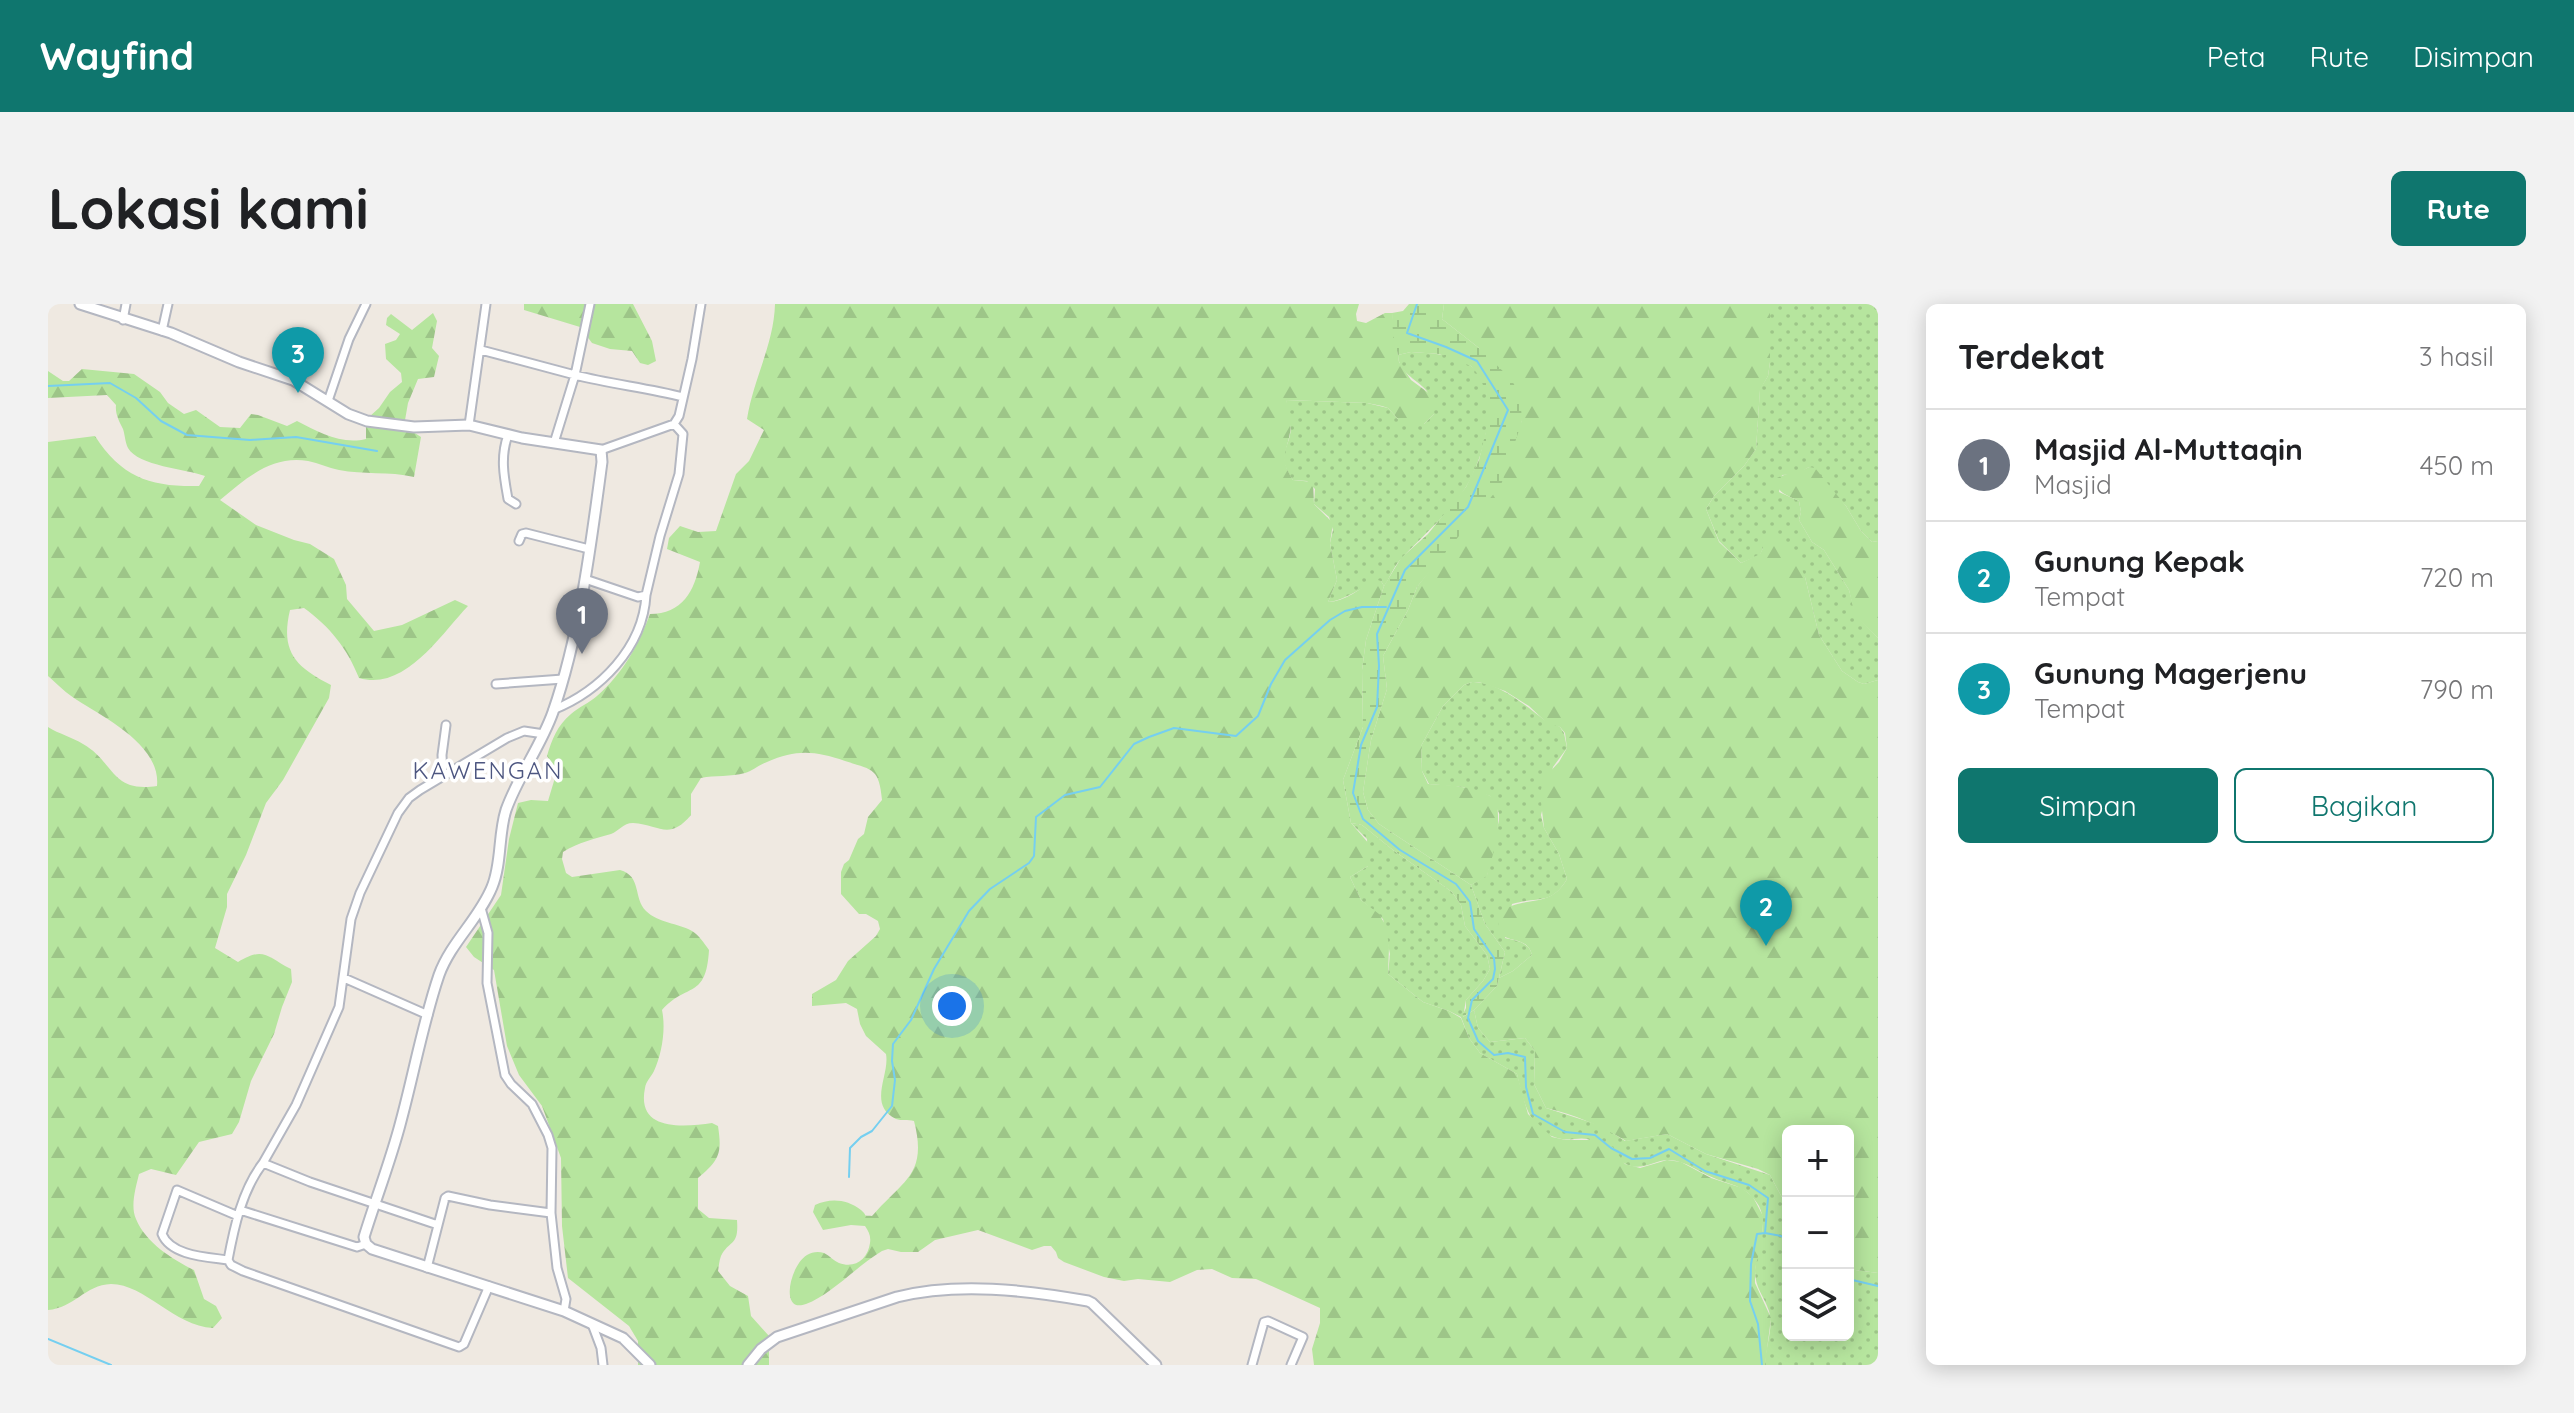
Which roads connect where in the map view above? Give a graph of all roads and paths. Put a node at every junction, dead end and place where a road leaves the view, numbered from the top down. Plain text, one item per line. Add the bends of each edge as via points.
1 (80, 304) edge
2 (126, 304) edge
3 (168, 304) edge
4 (366, 304) edge
5 (486, 304) edge
6 (590, 304) edge
7 (701, 304) edge
8 (123, 320) junction
9 (162, 331) junction
10 (481, 350) junction
11 (575, 375) junction
12 (683, 397) junction
13 (328, 401) junction
14 (674, 424) junction
15 (469, 425) junction
16 (508, 435) junction
17 (554, 443) junction
18 (601, 450) junction
19 (516, 504) dead end
20 (519, 541) dead end
21 (589, 549) junction
22 (585, 579) junction
23 (646, 595) junction
24 (563, 679) junction
25 (496, 684) dead end
26 (553, 710) junction
27 (446, 725) dead end
28 (544, 734) junction
29 (443, 775) junction
30 (481, 908) junction
31 (344, 978) junction
32 (428, 1015) junction
33 (263, 1163) junction
34 (374, 1204) junction
35 (239, 1213) junction
36 (551, 1213) junction
37 (438, 1225) junction
38 (366, 1244) junction
39 (228, 1260) junction
40 (427, 1268) junction
41 (489, 1286) junction
42 (564, 1311) junction
43 (592, 1324) junction
44 (603, 1365) edge
45 (650, 1365) edge
46 (748, 1365) edge
47 (1156, 1365) edge
48 (1252, 1365) edge
49 (1291, 1365) edge

1 - 8 main road
2 - 8 street
3 - 9 street
4 - 13 street
5 - 10 street
6 - 11 street
7 - 12 street
8 - 9 main road
9 - 13 main road via 293,380
10 - 11 street
10 - 15 street
11 - 12 street
11 - 17 street
12 - 14 street
13 - 15 main road via 367,421 441,428
14 - 18 street
14 - 23 street via 683,434 682,461
15 - 16 main road
16 - 17 main road
16 - 19 street via 503,474 508,499
17 - 18 main road
18 - 21 main road
20 - 21 street via 526,533
21 - 22 main road
22 - 23 street
22 - 24 main road
23 - 26 street via 632,643 586,694
24 - 25 street
24 - 26 main road
26 - 28 main road
27 - 29 street
28 - 29 street via 519,733
28 - 30 main road via 504,816 494,882
29 - 31 street via 409,798 382,845 351,919
30 - 32 main road via 445,960
30 - 36 street via 488,933 487,983 505,1075 532,1104 552,1148
31 - 32 street
31 - 33 street via 326,1038
32 - 34 main road
33 - 34 street
33 - 35 street
34 - 37 street
34 - 38 main road
35 - 38 street via 357,1247
35 - 39 street
35 - 39 street via 177,1190 162,1234 168,1244 189,1253
36 - 37 street via 451,1195 445,1198
36 - 42 street
37 - 40 street
38 - 40 main road
39 - 41 street via 243,1271 459,1347
40 - 41 main road
41 - 42 main road
42 - 43 main road
43 - 44 street
43 - 45 main road via 625,1339
46 - 47 main road via 777,1337 912,1294 968,1290 1092,1303
48 - 49 street via 1268,1321 1303,1337

